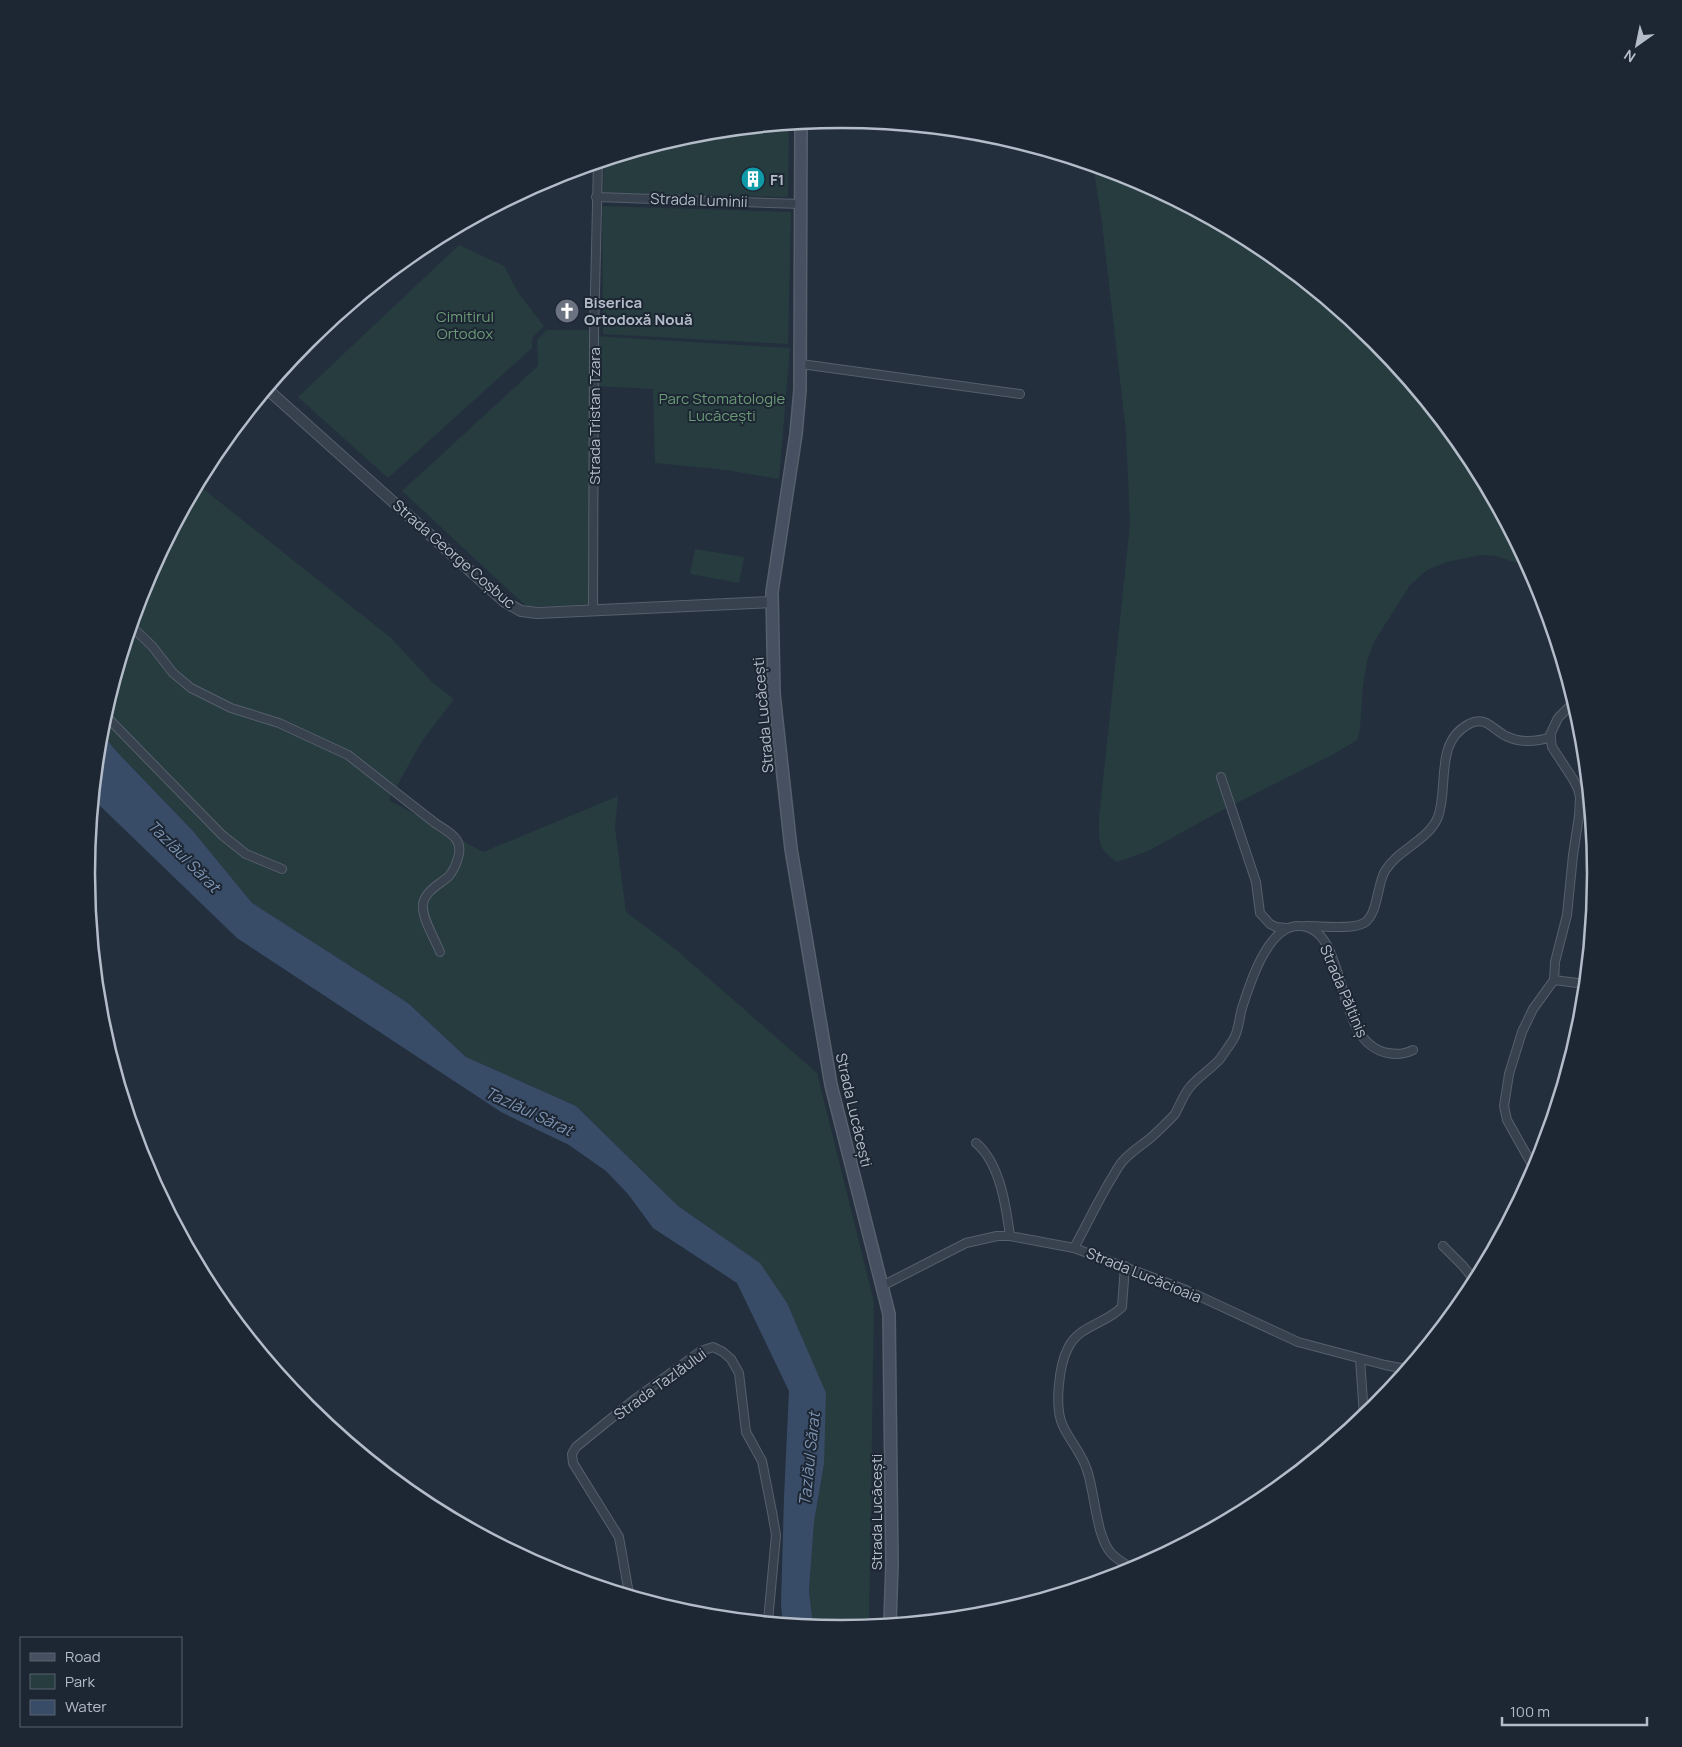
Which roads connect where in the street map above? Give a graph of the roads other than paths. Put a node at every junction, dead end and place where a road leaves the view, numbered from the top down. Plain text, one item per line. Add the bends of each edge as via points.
1 (801, 129) edge
2 (598, 168) edge
3 (596, 197) junction
4 (801, 204) junction
5 (801, 364) junction
6 (271, 393) edge
7 (1020, 394) dead end
8 (772, 602) junction
9 (593, 610) junction
10 (136, 631) edge
11 (1568, 708) edge
12 (111, 721) edge
13 (1551, 737) junction
14 (1221, 777) dead end
15 (282, 869) dead end
16 (1305, 926) junction
17 (1286, 928) junction
18 (440, 952) dead end
19 (1554, 980) junction
20 (1579, 983) edge
21 (1413, 1050) dead end
22 (976, 1143) dead end
23 (1529, 1160) edge
24 (1010, 1236) junction
25 (1442, 1246) dead end
26 (1074, 1248) junction
27 (1125, 1266) junction
28 (1470, 1274) edge
29 (882, 1286) junction
30 (1360, 1359) junction
31 (1400, 1368) edge
32 (1363, 1406) edge
33 (1125, 1563) edge
34 (628, 1588) edge
35 (769, 1616) edge
36 (890, 1618) edge

1 - 4 main road, Strada Lucăcești
2 - 3 street, Strada Tristan Tzara
3 - 4 street, Strada Luminii
3 - 9 street, Strada Tristan Tzara
4 - 5 main road, Strada Lucăcești
5 - 7 street
5 - 8 main road, Strada Lucăcești via 796,434
6 - 9 street, Strada George Coșbuc via 505,602 520,611 537,613
8 - 9 street, Strada George Coșbuc
8 - 29 main road, Strada Lucăcești via 774,694 791,849 831,1086
10 - 18 street via 173,673 191,688 231,708 279,723 348,754 460,843 454,868 449,876 434,886 423,904 424,916
11 - 13 street via 1558,718
12 - 15 street via 222,835 246,854
13 - 16 street, Strada Păltiniș via 1521,741 1505,736 1480,721 1464,727 1446,754 1438,816 1428,831 1390,864 1381,877 1374,908 1367,921 1356,926
13 - 19 street via 1552,747 1578,789 1580,806 1567,915 1555,962
14 - 17 street via 1256,882 1260,913 1270,924
16 - 17 street, Strada Păltiniș
16 - 21 street, Strada Păltiniș via 1316,932 1325,943 1358,1032 1366,1044 1378,1051 1394,1054
17 - 26 street via 1275,937 1257,967 1235,1038 1190,1087 1174,1114 1122,1162
19 - 20 street
19 - 23 street via 1533,1008 1522,1032 1513,1057 1504,1106 1507,1120
22 - 24 street via 992,1163 1004,1197
24 - 26 street, Strada Lucăcioaia
24 - 29 street, Strada Lucăcioaia via 966,1243
25 - 28 street
26 - 27 street, Strada Lucăcioaia
27 - 30 street, Strada Lucăcioaia via 1186,1290 1298,1342
27 - 33 street via 1122,1307 1080,1332 1065,1353 1059,1411 1063,1426 1087,1469 1100,1531 1111,1553
29 - 36 main road, Strada Lucăcești via 889,1314
30 - 31 street, Strada Lucăcioaia
30 - 32 street
34 - 35 street, Strada Tazlăului via 619,1537 573,1463 572,1454 576,1447 643,1393 701,1351 713,1347 731,1359 739,1373 746,1432 762,1461 776,1535

